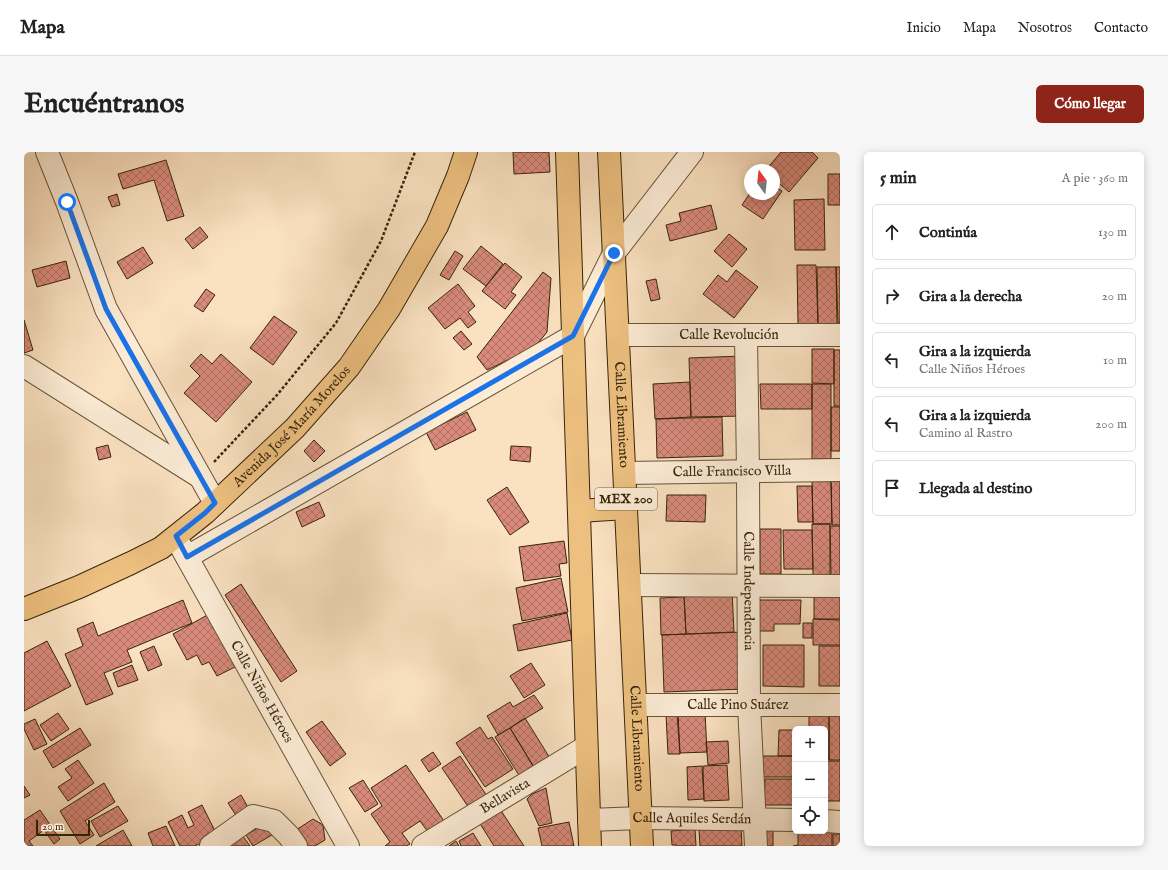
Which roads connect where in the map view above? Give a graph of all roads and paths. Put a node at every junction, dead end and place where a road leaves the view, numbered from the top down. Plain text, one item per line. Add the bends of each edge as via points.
1 (46, 152) edge
2 (416, 152) edge
3 (466, 152) edge
4 (567, 152) edge
5 (609, 152) edge
6 (692, 152) edge
7 (614, 253) junction
8 (618, 335) junction
9 (746, 335) junction
10 (573, 336) junction
11 (840, 336) edge
12 (24, 366) edge
13 (840, 470) edge
14 (748, 471) junction
15 (625, 473) junction
16 (200, 476) junction
17 (215, 503) junction
18 (626, 508) junction
19 (579, 511) junction
20 (176, 536) junction
21 (187, 557) junction
22 (630, 585) junction
23 (748, 585) junction
24 (840, 586) edge
25 (24, 608) edge
26 (636, 705) junction
27 (749, 705) junction
28 (840, 705) edge
29 (586, 747) junction
30 (641, 818) junction
31 (756, 819) junction
32 (589, 820) junction
33 (792, 820) edge
34 (828, 821) edge
35 (840, 822) edge
36 (293, 841) edge
37 (211, 846) edge
38 (348, 846) edge
39 (423, 846) edge
40 (590, 846) edge
41 (642, 846) edge
42 (756, 846) edge

1 - 16 street via 106,309
2 - 16 path via 381,241 336,323 277,395
3 - 17 main road, Avenida José María Morelos via 437,226 389,309 349,367 295,428
4 - 10 main road, MEX 200
5 - 7 main road, Calle Libramiento / MEX 200
6 - 7 street
7 - 8 main road, Calle Libramiento / MEX 200
7 - 10 street
8 - 9 street, Calle Revolución
8 - 15 main road, Calle Libramiento / MEX 200
9 - 11 street, Calle Revolución
9 - 14 street, Calle Independencia
10 - 19 main road, MEX 200
10 - 21 street
12 - 16 street
13 - 14 street, Calle Francisco Villa
14 - 15 street, Calle Francisco Villa
14 - 23 street, Calle Independencia
15 - 18 main road, Calle Libramiento / MEX 200
16 - 17 street
17 - 20 main road, Avenida José María Morelos
18 - 19 main road
18 - 22 main road, Calle Libramiento / MEX 200
19 - 29 main road, MEX 200
20 - 21 street, Calle Niños Héroes
20 - 25 main road, Avenida José María Morelos via 161,548 131,563
21 - 38 street, Calle Niños Héroes
22 - 23 street
22 - 26 main road, Calle Libramiento / MEX 200
23 - 24 street
23 - 27 street, Calle Independencia
26 - 27 street, Calle Pino Suárez
26 - 30 main road, Calle Libramiento / MEX 200
27 - 28 street, Calle Pino Suárez
27 - 31 street, Calle Independencia
29 - 32 main road, MEX 200
29 - 39 street, Bellavista
30 - 31 street, Calle Aquiles Serdán
30 - 32 street, Calle Aquiles Serdán
30 - 41 main road, Calle Libramiento / MEX 200
31 - 33 street, Calle Aquiles Serdán
31 - 42 street, Calle Independencia
32 - 40 main road, MEX 200
34 - 35 street
36 - 37 street via 274,821 253,816

